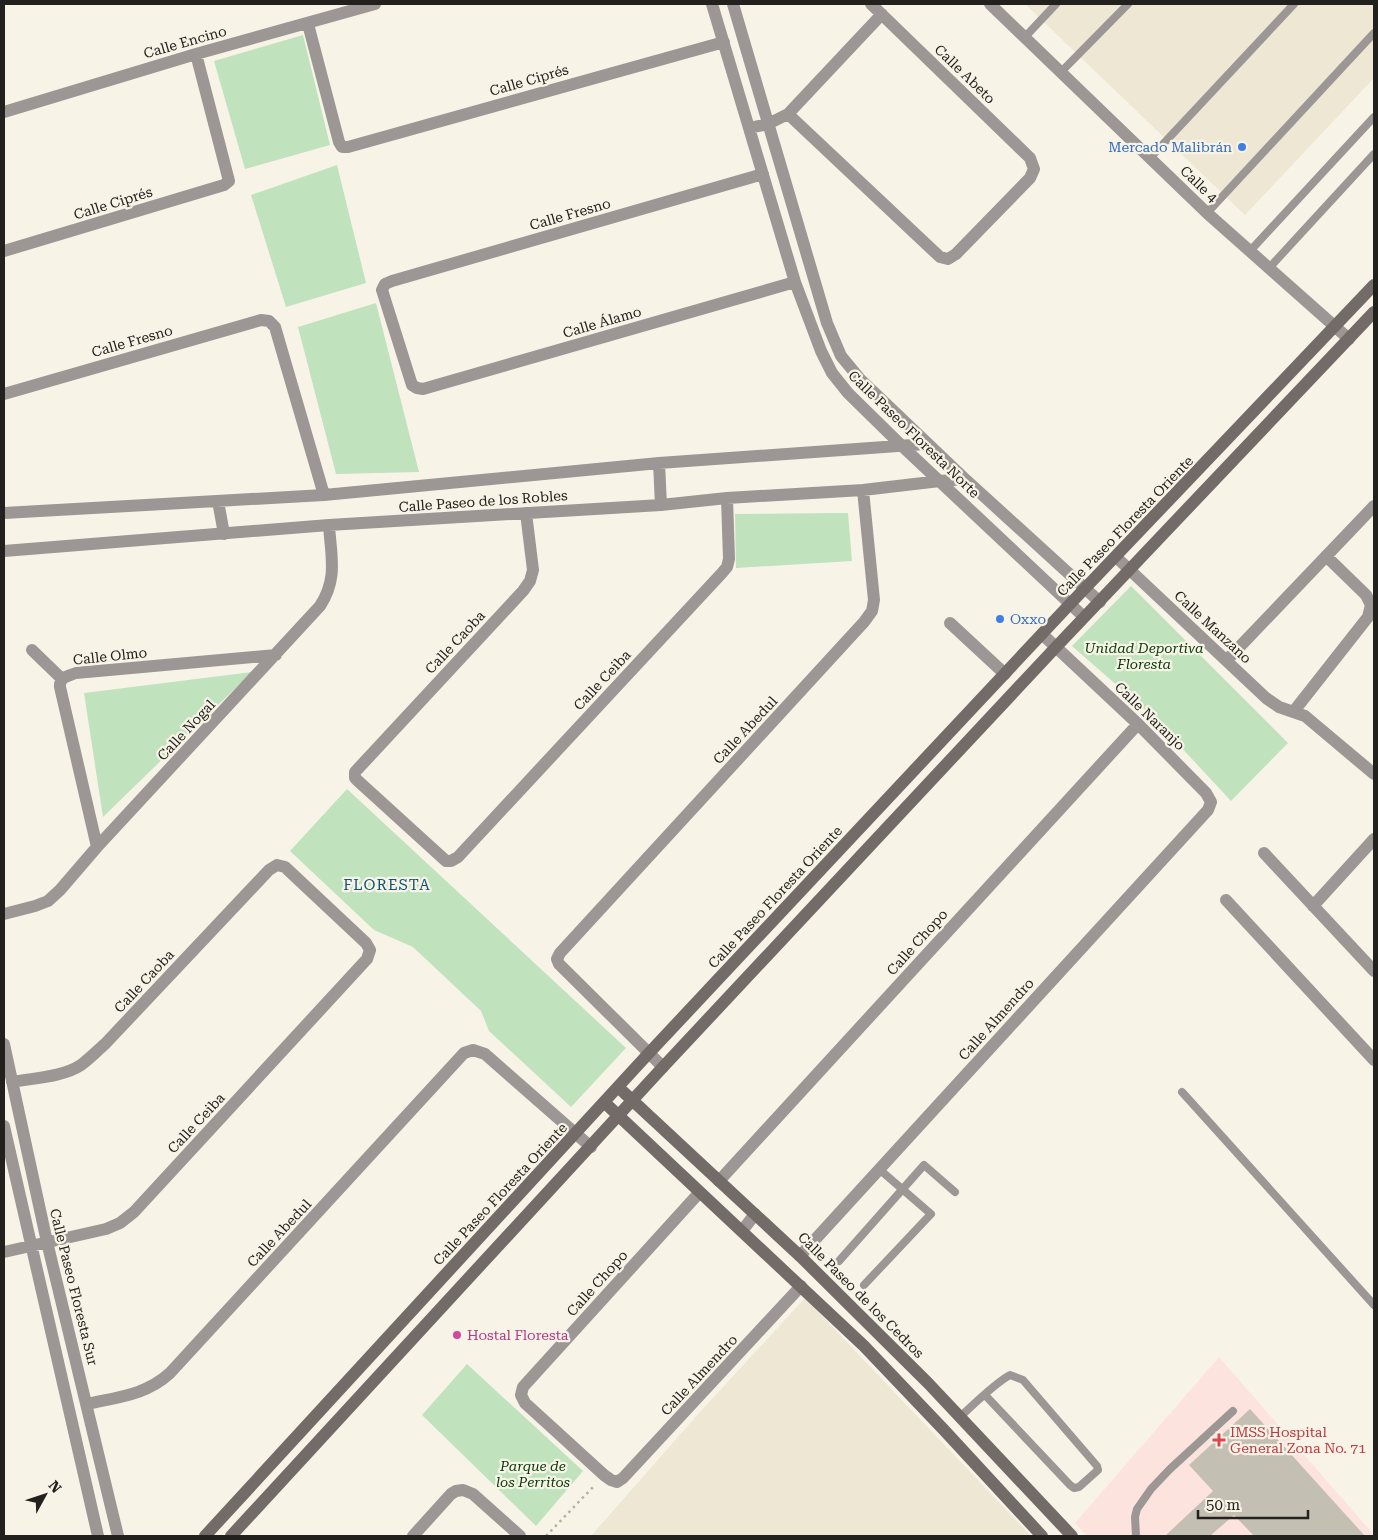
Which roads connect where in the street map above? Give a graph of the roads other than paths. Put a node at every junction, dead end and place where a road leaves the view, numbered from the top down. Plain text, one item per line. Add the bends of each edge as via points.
1 (375, 4) edge
2 (712, 4) edge
3 (733, 4) edge
4 (871, 4) edge
5 (990, 4) edge
6 (1056, 4) edge
7 (1128, 4) edge
8 (1294, 4) edge
9 (882, 14) junction
10 (308, 24) junction
11 (1374, 33) edge
12 (1025, 37) junction
13 (724, 42) junction
14 (196, 54) junction
15 (1061, 72) junction
16 (4, 112) edge
17 (788, 114) junction
18 (1374, 117) edge
19 (768, 124) junction
20 (749, 128) junction
21 (1374, 154) edge
22 (1150, 158) junction
23 (763, 174) junction
24 (1207, 213) junction
25 (4, 251) edge
26 (1250, 251) junction
27 (1270, 267) junction
28 (795, 282) junction
29 (1374, 285) edge
30 (1374, 312) edge
31 (1335, 326) junction
32 (1349, 339) junction
33 (416, 388) joint
34 (4, 394) edge
35 (926, 444) junction
36 (902, 446) junction
37 (658, 463) junction
38 (964, 479) junction
39 (940, 481) junction
40 (863, 490) junction
41 (324, 495) junction
42 (727, 498) junction
43 (218, 501) junction
44 (661, 505) junction
45 (1374, 506) edge
46 (4, 513) edge
47 (526, 513) junction
48 (329, 525) junction
49 (224, 534) junction
50 (4, 551) edge
51 (1326, 556) junction
52 (1116, 557) junction
53 (1130, 569) junction
54 (1086, 589) junction
55 (1100, 602) junction
56 (1070, 604) junction
57 (1084, 617) junction
58 (950, 623) dead end
59 (1042, 634) junction
60 (1056, 647) junction
61 (32, 650) dead end
62 (276, 656) junction
63 (1227, 660) junction
64 (1005, 674) junction
65 (62, 679) junction
66 (1294, 711) junction
67 (1138, 724) junction
68 (1374, 774) edge
69 (354, 775) joint
70 (1211, 802) joint
71 (1374, 839) edge
72 (97, 847) junction
73 (1264, 853) dead end
74 (796, 896) junction
75 (1226, 900) dead end
76 (1313, 906) junction
77 (810, 910) junction
78 (4, 914) edge
79 (370, 950) joint
80 (1374, 971) edge
81 (4, 1044) edge
82 (649, 1053) junction
83 (1374, 1060) edge
84 (663, 1067) junction
85 (12, 1082) junction
86 (618, 1087) junction
87 (1182, 1092) dead end
88 (634, 1100) junction
89 (604, 1102) junction
90 (619, 1116) junction
91 (4, 1126) edge
92 (576, 1134) junction
93 (590, 1147) junction
94 (879, 1169) junction
95 (719, 1181) junction
96 (903, 1190) junction
97 (955, 1192) dead end
98 (699, 1193) junction
99 (755, 1214) junction
100 (742, 1231) junction
101 (47, 1242) junction
102 (31, 1245) junction
103 (4, 1252) edge
104 (800, 1256) junction
105 (839, 1261) dead end
106 (864, 1285) dead end
107 (801, 1286) junction
108 (1374, 1305) edge
109 (354, 1374) junction
110 (369, 1387) junction
111 (985, 1395) junction
112 (87, 1404) junction
113 (1233, 1411) dead end
114 (960, 1417) junction
115 (604, 1475) joint
116 (98, 1536) edge
117 (118, 1536) edge
118 (205, 1536) edge
119 (231, 1536) edge
120 (413, 1536) edge
121 (520, 1536) edge
122 (1042, 1536) edge
123 (1072, 1536) edge
124 (1136, 1536) edge

1 - 10 street, Calle Encino
2 - 13 street, Calle Paseo Floresta Norte
3 - 19 street, Calle Paseo Floresta Norte
4 - 9 street, Calle Abeto
5 - 12 street, Calle 4
6 - 12 lane
7 - 15 lane
8 - 22 lane
9 - 17 street
9 - 17 street, Calle Abeto via 1030,158 1034,169 1030,178 956,254 948,259 940,257
10 - 13 street, Calle Ciprés via 342,147
10 - 14 street, Calle Encino
11 - 24 lane
12 - 15 street, Calle 4
13 - 20 street, Calle Paseo Floresta Norte
14 - 16 street, Calle Encino
14 - 25 street, Calle Ciprés via 229,181
15 - 22 street, Calle 4
17 - 19 street
18 - 26 lane
19 - 20 street
19 - 35 street, Calle Paseo Floresta Norte via 827,323 841,356
20 - 23 street, Calle Paseo Floresta Norte
21 - 27 lane
22 - 24 street, Calle 4
23 - 28 street, Calle Paseo Floresta Norte
23 - 33 street, Calle Fresno via 385,284 382,290
24 - 26 street, Calle 4
26 - 27 street, Calle 4
27 - 31 street, Calle 4
28 - 33 street, Calle Álamo via 433,386
28 - 36 street, Calle Paseo Floresta Norte via 832,373
29 - 31 main road, Calle Paseo Floresta Oriente
30 - 32 main road
31 - 32 street, Calle 4
31 - 52 main road, Calle Paseo Floresta Oriente
32 - 53 main road
34 - 41 street, Calle Fresno via 261,320 269,321 275,327
35 - 36 street, Calle Paseo de los Robles
35 - 38 street, Calle Paseo Floresta Norte
36 - 37 street, Calle Paseo de los Robles
36 - 39 street, Calle Paseo Floresta Norte
37 - 41 street, Calle Paseo de los Robles
37 - 44 street
38 - 39 street, Calle Paseo de los Robles
38 - 54 street, Calle Paseo Floresta Norte
39 - 40 street, Calle Paseo de los Robles
39 - 56 street, Calle Paseo Floresta Norte
40 - 42 street, Calle Paseo de los Robles
40 - 82 street, Calle Abedul via 874,600 872,611 558,959 559,964
41 - 43 street, Calle Paseo de los Robles
42 - 44 street, Calle Paseo de los Robles
42 - 69 street, Calle Ceiba via 727,567 458,857 446,861
43 - 46 street, Calle Paseo de los Robles
43 - 49 street
44 - 47 street, Calle Paseo de los Robles
45 - 51 street
47 - 48 street, Calle Paseo de los Robles
47 - 69 street, Calle Caoba via 534,570 530,581
48 - 49 street, Calle Paseo de los Robles
48 - 62 street, Calle Nogal via 332,571 328,594
49 - 50 street, Calle Paseo de los Robles
51 - 63 street
51 - 66 street via 1366,595 1371,605 1368,616
52 - 53 street, Calle Manzano
52 - 54 main road, Calle Paseo Floresta Oriente
53 - 55 main road
53 - 63 street, Calle Manzano
54 - 55 street, Calle Paseo Floresta Norte
54 - 56 main road, Calle Paseo Floresta Oriente
55 - 57 main road
56 - 57 street, Calle Paseo Floresta Norte
56 - 59 main road, Calle Paseo Floresta Oriente
57 - 60 main road
58 - 64 street
59 - 60 street, Calle Naranjo
59 - 64 main road, Calle Paseo Floresta Oriente
60 - 67 street, Calle Naranjo
60 - 77 main road
61 - 65 street
62 - 65 street, Calle Olmo via 76,673
62 - 72 street, Calle Nogal
63 - 66 street, Calle Manzano via 1273,703
64 - 74 main road, Calle Paseo Floresta Oriente
65 - 72 street, Calle Olmo via 60,687
66 - 68 street, Calle Manzano via 1316,724
67 - 70 street, Calle Naranjo
67 - 95 street, Calle Chopo
70 - 94 street, Calle Almendro via 1208,810
71 - 76 street
72 - 78 street, Calle Nogal via 48,901
73 - 76 street
74 - 77 main road
74 - 82 main road, Calle Paseo Floresta Oriente
75 - 83 street
76 - 80 street
77 - 84 main road
79 - 85 street, Calle Caoba via 285,867 277,865 89,1059 63,1073
79 - 101 street, Calle Ceiba via 367,959 134,1212 106,1229
81 - 85 street, Calle Paseo Floresta Sur
82 - 84 street
82 - 86 main road, Calle Paseo Floresta Oriente
84 - 88 main road
85 - 101 street, Calle Paseo Floresta Sur
86 - 88 main road, Calle Paseo de los Cedros
86 - 89 main road, Calle Paseo Floresta Oriente
87 - 108 lane
88 - 90 main road
88 - 95 main road, Calle Paseo de los Cedros
89 - 90 main road
89 - 92 main road, Calle Paseo Floresta Oriente
90 - 93 main road
90 - 98 main road
91 - 102 street
92 - 93 street
92 - 109 main road, Calle Paseo Floresta Oriente
92 - 112 street, Calle Abedul via 485,1054 474,1050 464,1053 160,1383 145,1390
93 - 110 main road
94 - 96 lane
94 - 104 street, Calle Almendro
95 - 99 main road, Calle Paseo de los Cedros
96 - 97 lane via 924,1165
96 - 105 lane
96 - 106 lane via 931,1214
98 - 100 main road
98 - 115 street, Calle Chopo via 523,1387 521,1395 525,1403
99 - 100 street
99 - 104 main road, Calle Paseo de los Cedros
100 - 107 main road
101 - 102 street, Calle Ceiba
101 - 112 street, Calle Paseo Floresta Sur
102 - 103 street, Calle Ceiba
102 - 116 street
104 - 114 main road, Calle Paseo de los Cedros
107 - 115 street, Calle Almendro via 623,1478 617,1482
107 - 122 main road via 864,1346
109 - 110 main road
109 - 118 main road, Calle Paseo Floresta Oriente
110 - 119 main road
111 - 111 lane via 1074,1488 1098,1470 1023,1380 1010,1375
111 - 114 lane
112 - 117 street, Calle Paseo Floresta Sur
113 - 124 lane via 1151,1490 1137,1509
114 - 123 main road, Calle Paseo de los Cedros
120 - 121 street via 452,1494 463,1490 474,1494

